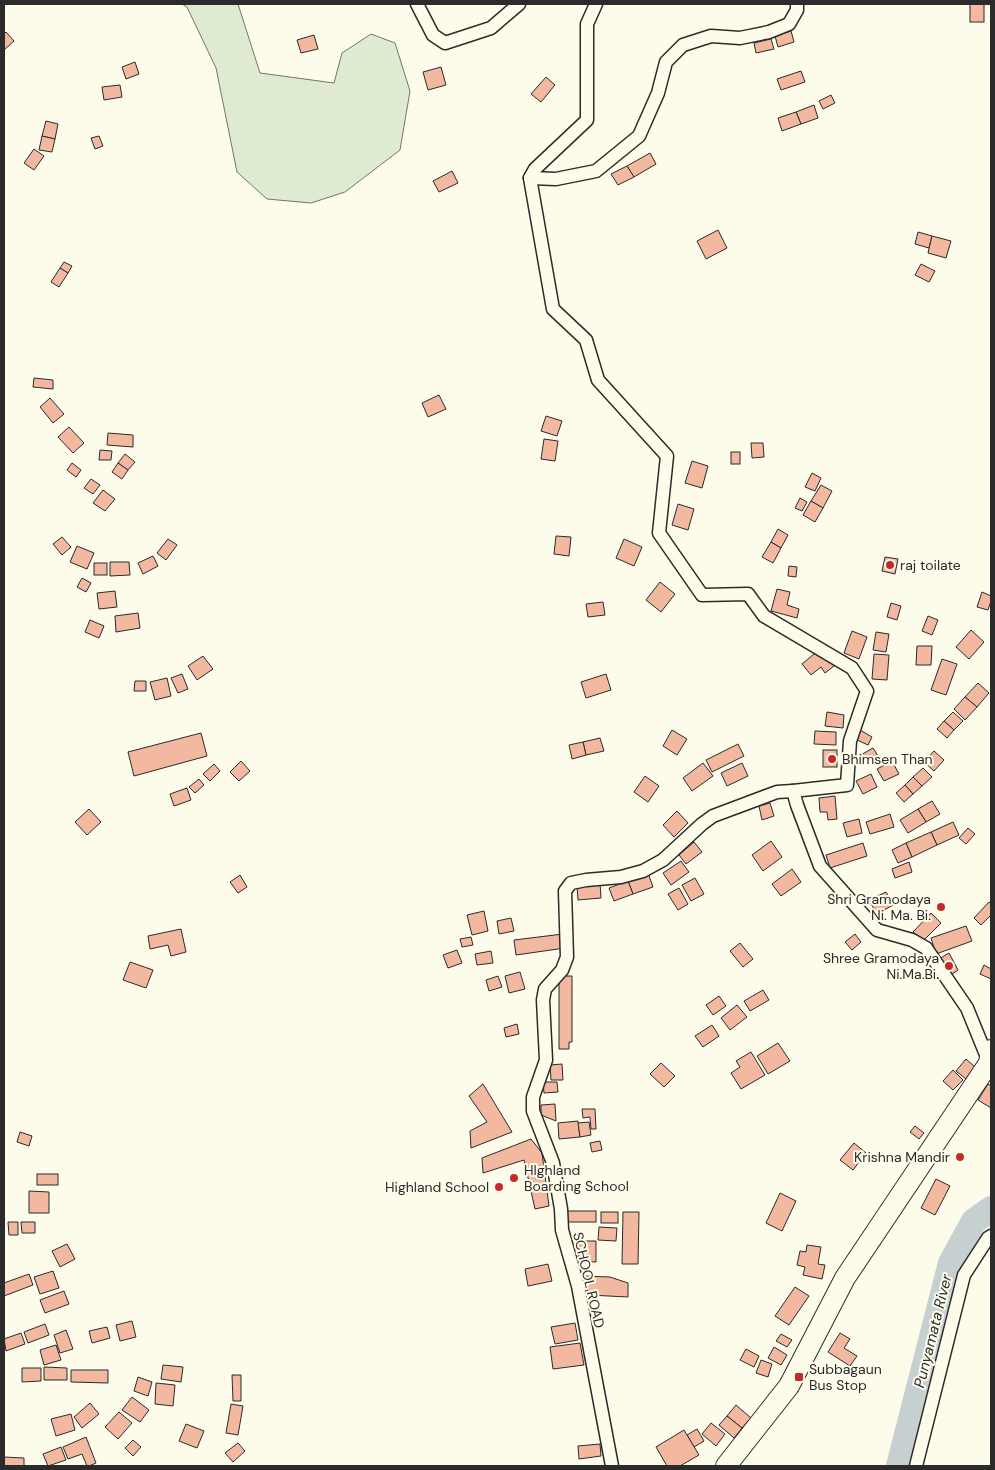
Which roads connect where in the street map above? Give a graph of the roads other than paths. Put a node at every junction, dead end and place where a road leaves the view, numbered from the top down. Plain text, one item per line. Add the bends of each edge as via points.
1 (417, 4) edge
2 (519, 4) edge
3 (596, 4) edge
4 (797, 4) edge
5 (530, 178) junction
6 (793, 791) junction
7 (990, 1056) edge
8 (991, 1236) edge
9 (612, 1466) edge
10 (726, 1466) edge
11 (916, 1466) edge

1 - 2 street via 433,35 445,42 491,28
3 - 5 street via 587,24 587,120 535,169
4 - 5 street via 789,24 769,32 740,38 711,36 683,45 666,62 658,93 639,136 596,171 556,179
5 - 6 street, SCHOOL ROAD via 554,309 586,340 598,380 667,456 659,533 702,595 748,594 764,616 852,668 867,691 850,741 847,785
6 - 7 street via 820,866 876,930 912,940 926,948 967,1008
6 - 9 street, SCHOOL ROAD via 777,792 713,816 663,860 642,871 571,883 565,891 567,957 562,970 545,989 546,1060 532,1097 532,1111 553,1163 562,1230 578,1286
7 - 10 main road via 845,1278 789,1386
8 - 11 street via 964,1275

